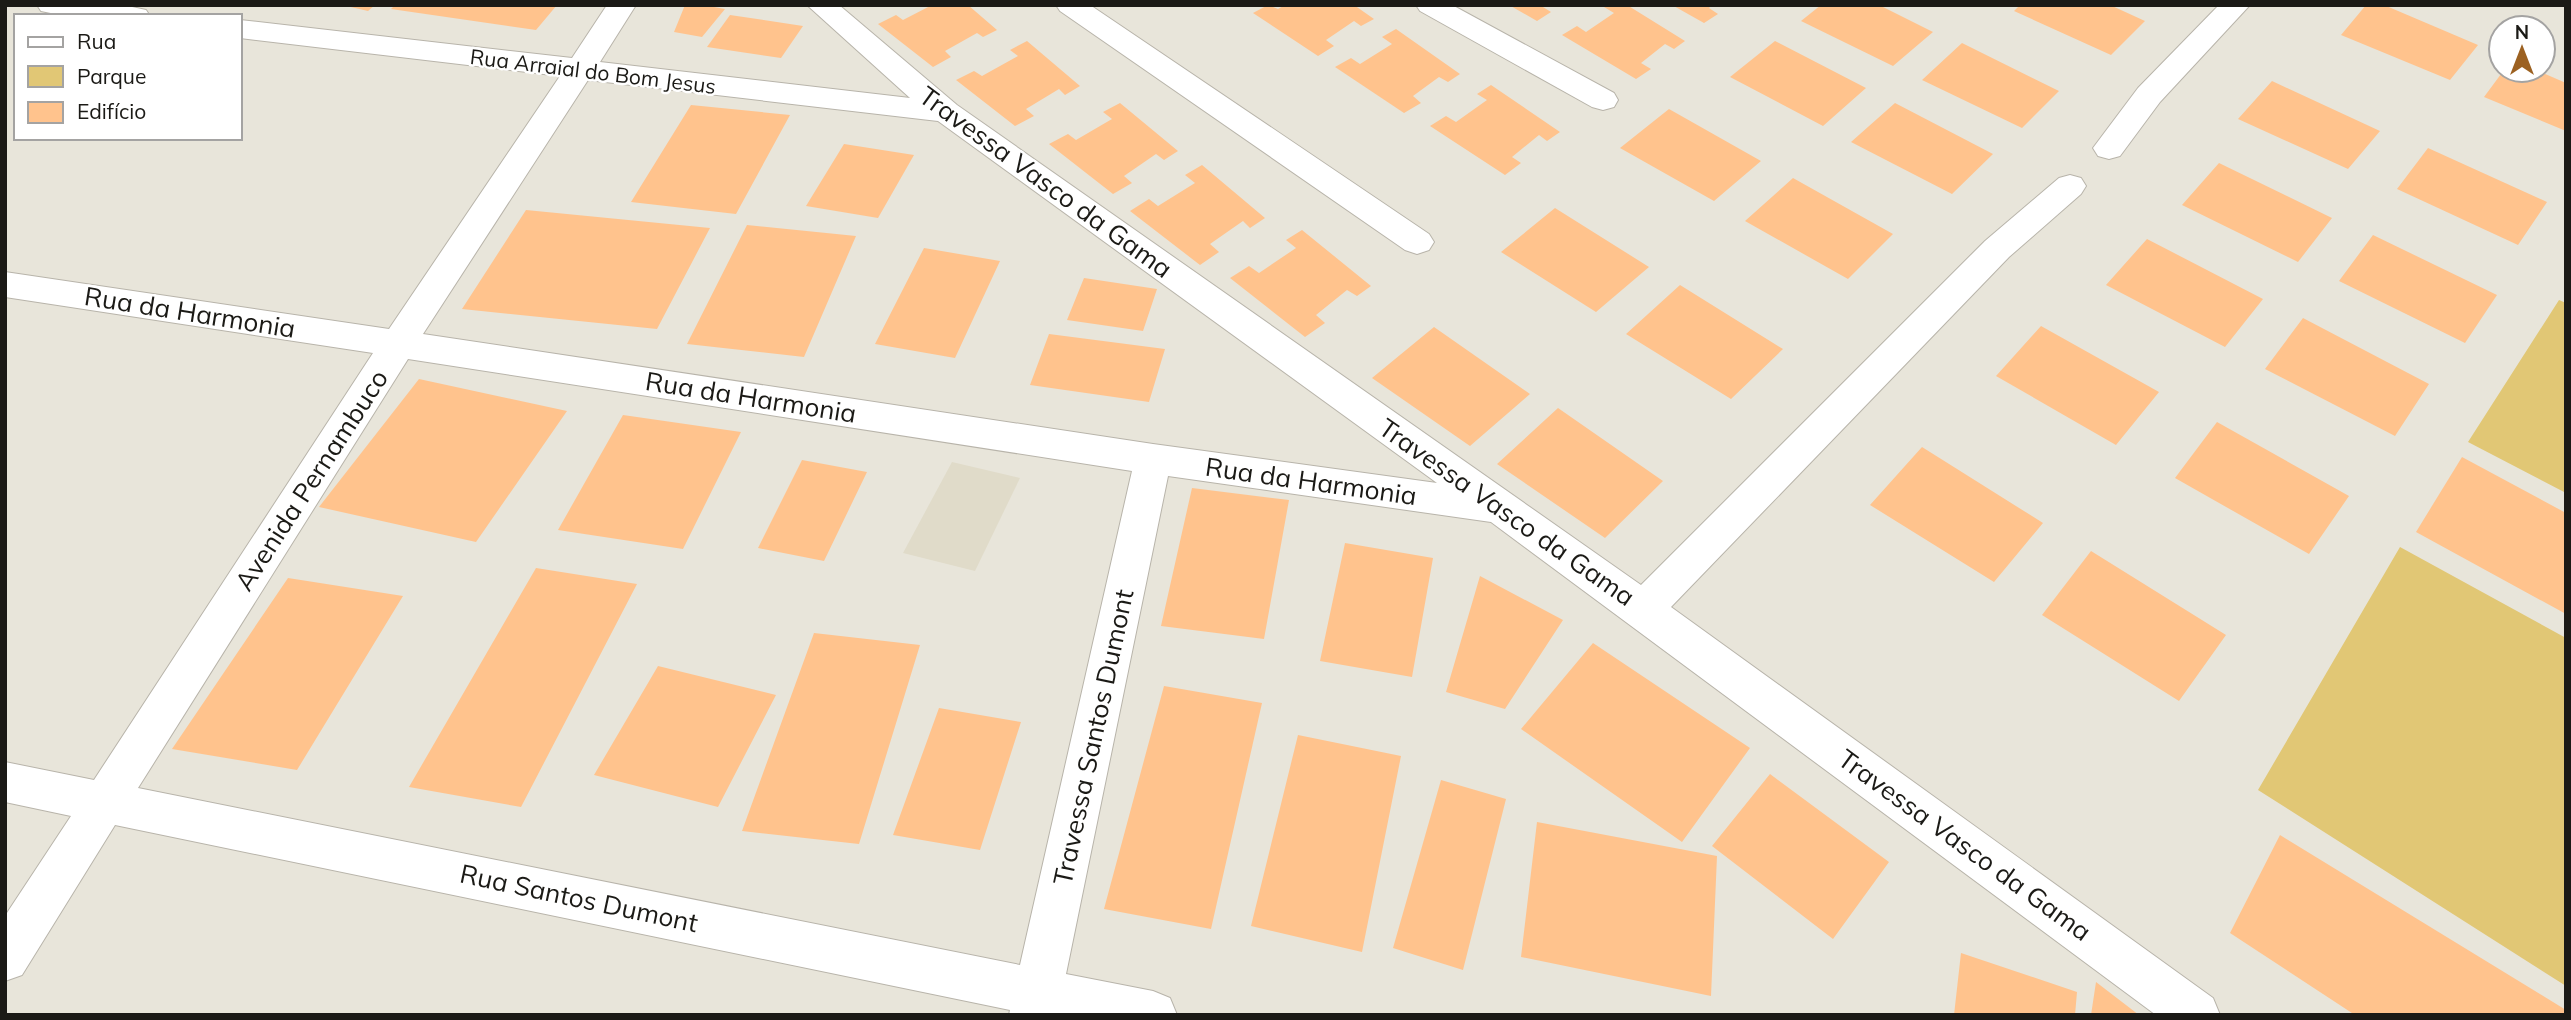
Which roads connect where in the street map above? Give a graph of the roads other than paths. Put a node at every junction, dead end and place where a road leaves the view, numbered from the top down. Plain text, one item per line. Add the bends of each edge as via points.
1 (51, 5) edge
2 (622, 5) edge
3 (821, 5) edge
4 (1070, 5) edge
5 (1430, 5) edge
6 (2236, 5) edge
7 (121, 14) edge
8 (242, 29) edge
9 (579, 71) junction
10 (1603, 100) dead end
11 (946, 112) junction
12 (2109, 149) dead end
13 (2070, 186) dead end
14 (1417, 242) dead end
15 (5, 284) edge
16 (399, 343) junction
17 (1153, 459) junction
18 (1496, 507) junction
19 (1643, 609) junction
20 (5, 782) edge
21 (106, 801) junction
22 (5, 958) edge
23 (1036, 1003) edge
24 (1153, 1015) edge
25 (2196, 1015) edge

1 - 7 street
2 - 9 street, Avenida Pernambuco
3 - 11 street, Travessa Vasco da Gama
4 - 14 street
5 - 10 street
6 - 12 street via 2149,95
8 - 9 street, Rua Arraial do Bom Jesus
9 - 11 street, Rua Arraial do Bom Jesus
9 - 16 street, Avenida Pernambuco
11 - 18 street, Travessa Vasco da Gama
13 - 19 street via 1997,249
15 - 16 street, Rua da Harmonia
16 - 17 street, Rua da Harmonia
16 - 21 street, Avenida Pernambuco
17 - 18 street, Rua da Harmonia
17 - 23 street, Travessa Santos Dumont
18 - 19 street, Travessa Vasco da Gama
19 - 25 street, Travessa Vasco da Gama
20 - 21 street, Rua Santos Dumont
21 - 22 street, Avenida Pernambuco
21 - 23 street, Rua Santos Dumont
23 - 24 street, Rua Santos Dumont

